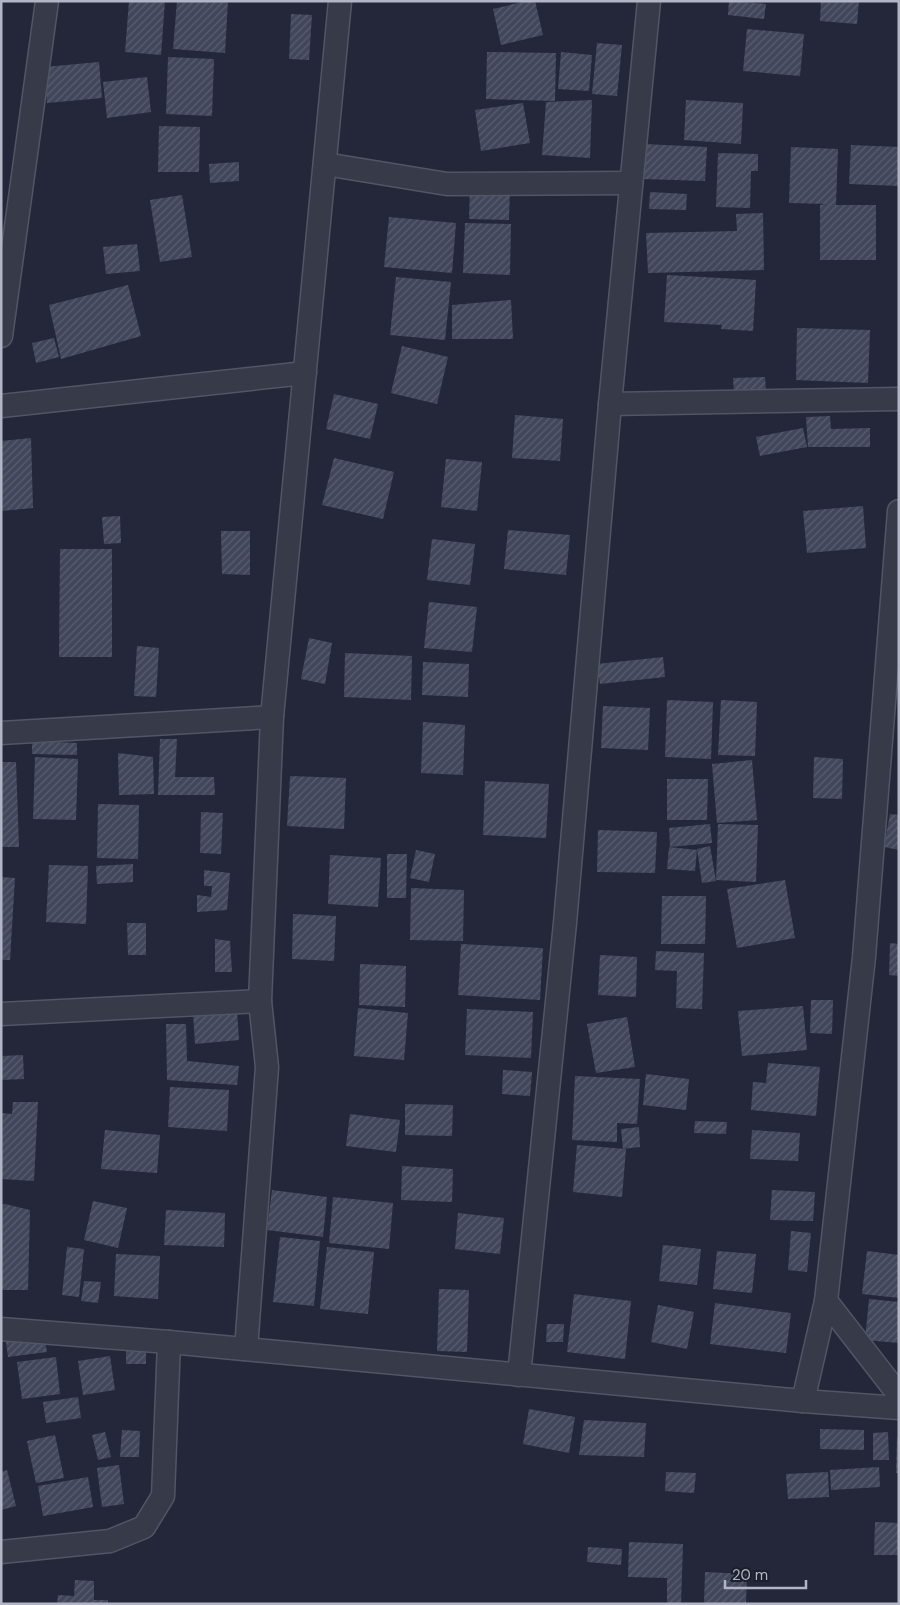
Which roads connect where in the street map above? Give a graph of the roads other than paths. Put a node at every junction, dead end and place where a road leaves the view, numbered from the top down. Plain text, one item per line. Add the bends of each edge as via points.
1 (47, 1) edge
2 (340, 1) edge
3 (649, 1) edge
4 (325, 164) junction
5 (631, 182) junction
6 (1, 336) edge
7 (305, 373) junction
8 (899, 399) edge
9 (610, 404) junction
10 (1, 406) edge
11 (899, 511) edge
12 (272, 717) junction
13 (1, 732) edge
14 (260, 1001) junction
15 (1, 1014) edge
16 (826, 1301) junction
17 (1, 1329) edge
18 (169, 1342) junction
19 (246, 1349) junction
20 (519, 1375) junction
21 (899, 1395) edge
22 (803, 1401) junction
23 (899, 1408) edge
24 (1, 1552) edge

1 - 6 street
2 - 4 street
3 - 5 street
4 - 5 street via 447,184
4 - 7 street
5 - 9 street
7 - 10 street
7 - 12 street
8 - 9 street
9 - 20 street via 565,923
11 - 16 street via 864,957
12 - 13 street
12 - 14 street
14 - 15 street
14 - 19 street via 267,1067
16 - 21 street
16 - 22 street
17 - 18 street
18 - 19 street
18 - 24 street via 163,1496 144,1527 110,1541
19 - 20 street
20 - 22 street
22 - 23 street

